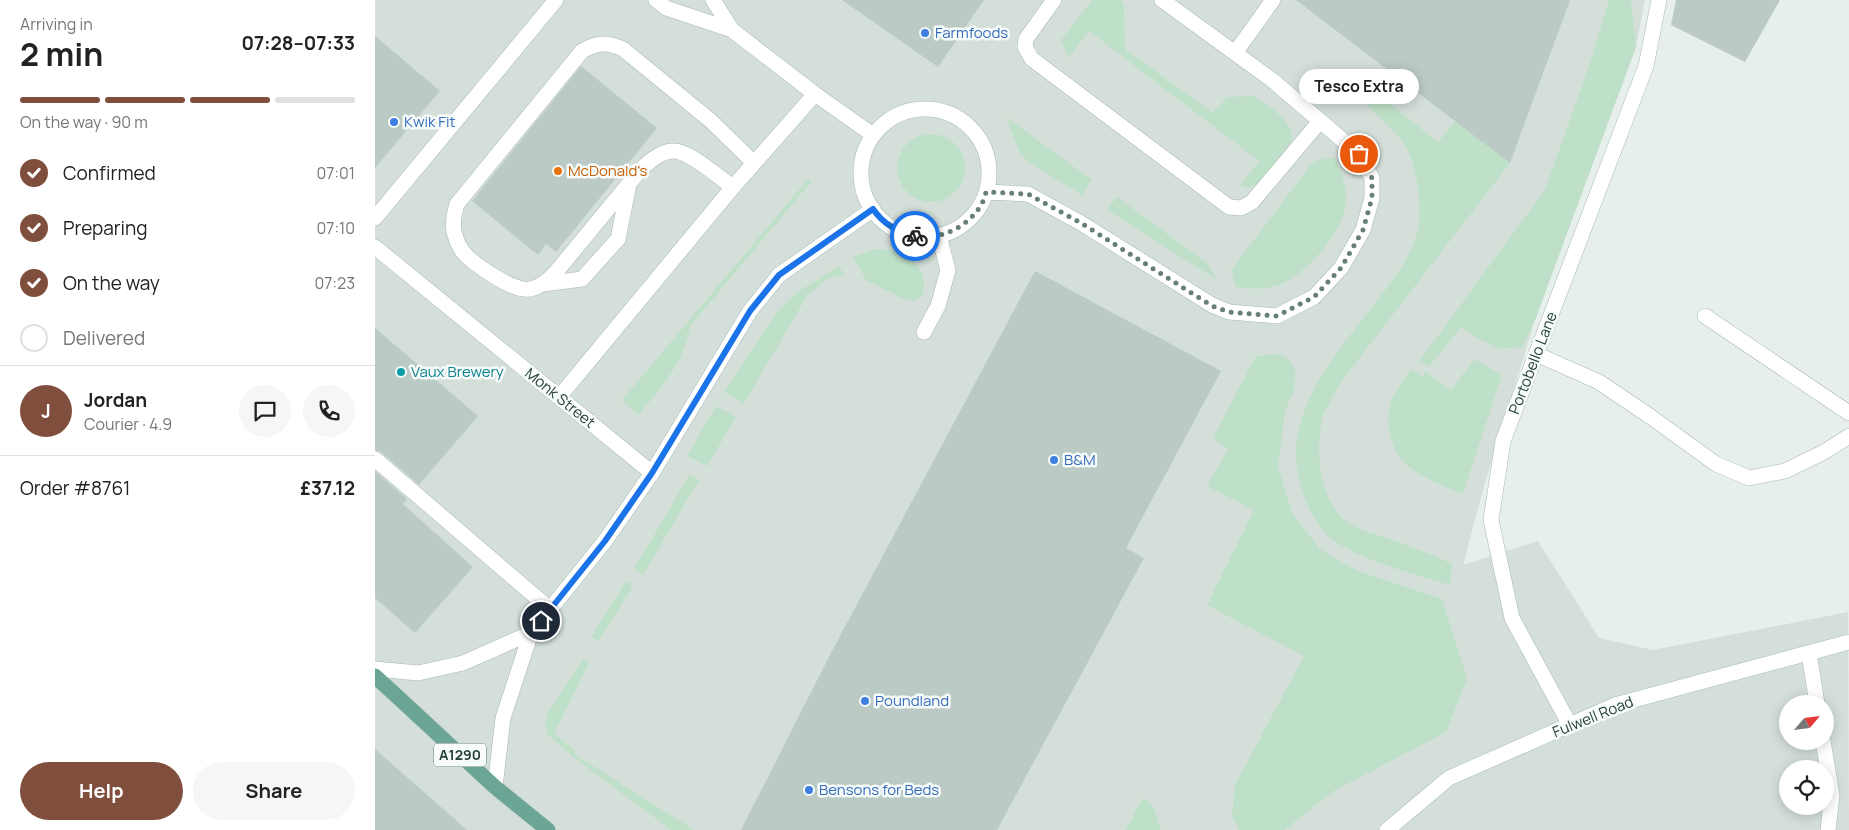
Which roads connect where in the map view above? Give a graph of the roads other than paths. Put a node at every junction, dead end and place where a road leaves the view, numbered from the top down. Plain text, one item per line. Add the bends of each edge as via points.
1 (556, 0) edge
2 (656, 0) edge
3 (713, 0) edge
4 (1054, 0) edge
5 (1162, 0) edge
6 (1273, 0) edge
7 (1659, 0) edge
8 (732, 30) junction
9 (1235, 53) junction
10 (815, 94) junction
11 (1319, 121) junction
12 (873, 135) junction
13 (755, 163) junction
14 (630, 182) junction
15 (733, 187) junction
16 (986, 192) junction
17 (873, 209) junction
18 (375, 218) edge
19 (939, 236) junction
20 (375, 247) edge
21 (543, 284) junction
22 (1705, 316) dead end
23 (924, 332) dead end
24 (1536, 354) junction
25 (559, 397) junction
26 (1849, 413) edge
27 (1849, 436) edge
28 (375, 458) edge
29 (652, 473) junction
30 (551, 610) junction
31 (531, 632) junction
32 (1849, 642) edge
33 (1809, 653) junction
34 (375, 668) edge
35 (375, 676) edge
36 (1816, 695) edge
37 (1570, 725) junction
38 (1824, 750) edge
39 (495, 787) junction
40 (548, 830) edge
41 (1387, 830) edge
42 (1828, 830) edge

1 - 18 street
2 - 8 street via 666,8
3 - 8 street
4 - 11 street via 1026,40 1025,47 1032,60 1229,207 1241,208 1252,202
5 - 9 street
6 - 9 street
7 - 24 street, Portobello Lane via 1646,66
8 - 10 street
9 - 11 street
10 - 12 street
10 - 13 street
11 - 16 street via 1359,154 1372,178 1372,198 1363,230 1341,268 1314,297 1277,316 1229,312 1212,306 1081,223 1028,194
12 - 16 street via 880,126 899,114 919,109 941,110 960,119 976,134 986,153 989,175
12 - 17 street via 861,163 861,184
13 - 15 street
13 - 21 street via 711,121 623,49 609,43 594,44 583,51 457,204 453,218 455,236 463,252 511,286 528,290
14 - 15 street via 655,157 671,151 683,152
14 - 21 street
14 - 21 street via 618,238 582,279
15 - 25 street
16 - 19 street via 974,214 958,228
17 - 19 street via 881,220 898,232 918,237
17 - 29 street via 779,275 750,311
19 - 23 street via 948,270 938,306
20 - 25 street, Monk Street
22 - 26 street
24 - 27 street via 1599,382 1716,464 1749,478 1785,471
24 - 37 street, Portobello Lane via 1503,441 1491,520 1512,618
25 - 29 street, Monk Street
28 - 30 street
29 - 30 street via 605,541
30 - 31 street
31 - 34 street via 463,663 418,673
31 - 39 street via 503,718
32 - 33 street, Fulwell Road
33 - 36 street
33 - 37 street, Fulwell Road via 1615,705
35 - 39 main road, A1290
37 - 41 street, Fulwell Road via 1449,778
38 - 42 street via 1832,795
39 - 40 main road, A1290

